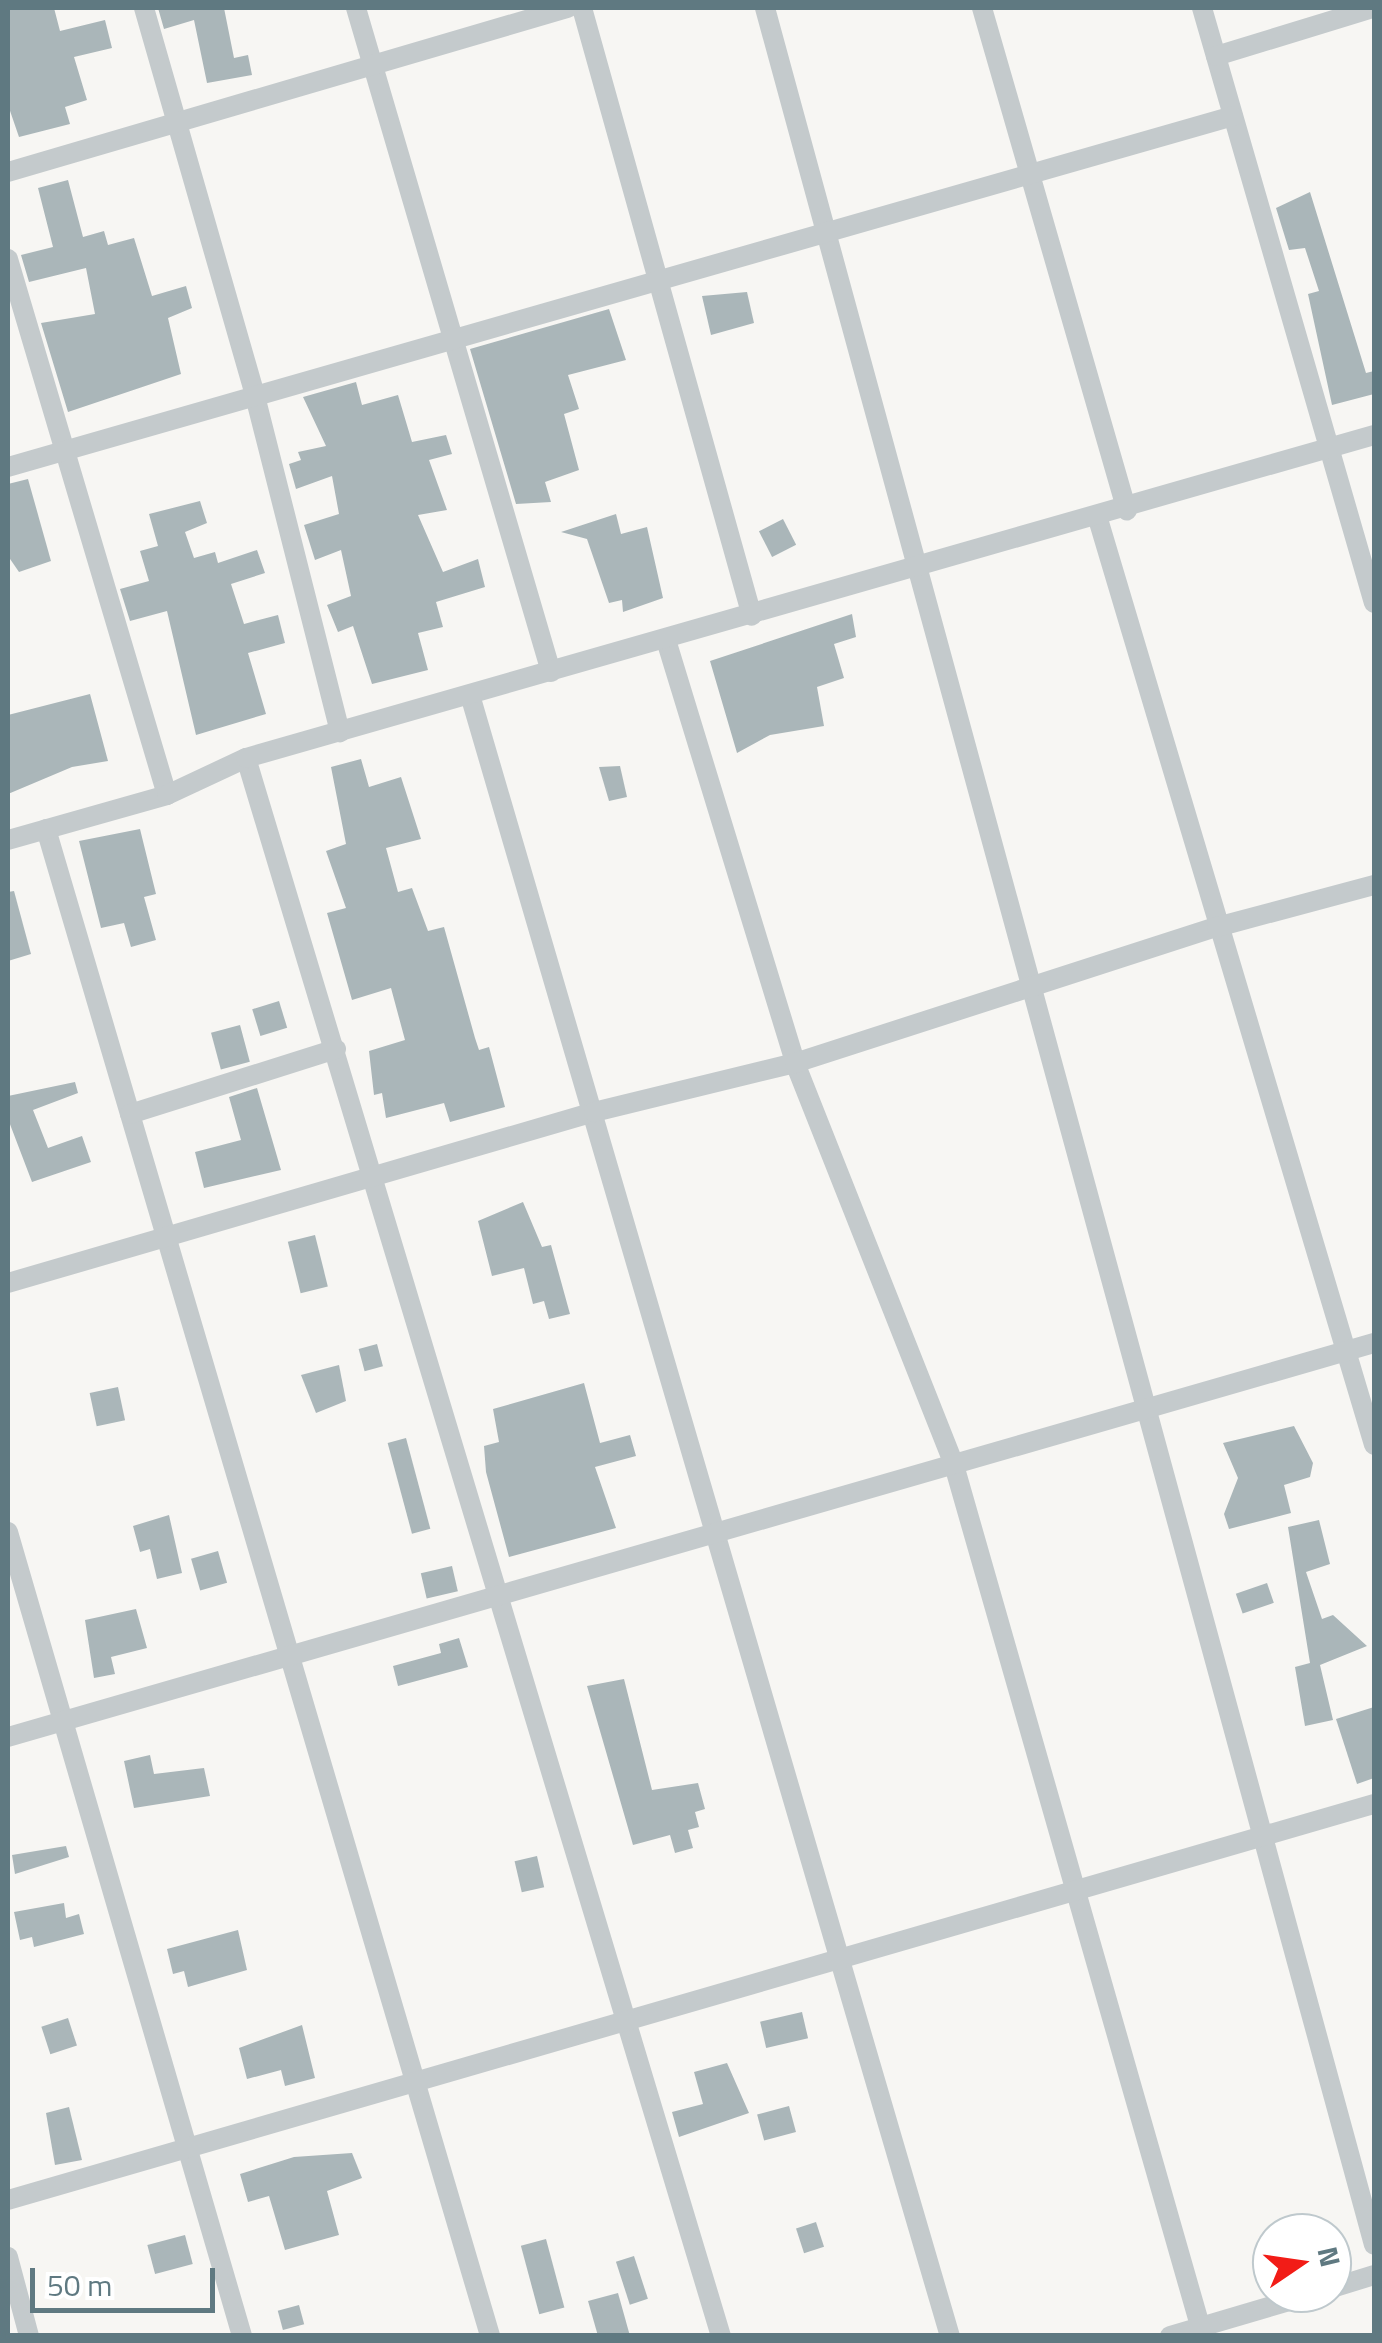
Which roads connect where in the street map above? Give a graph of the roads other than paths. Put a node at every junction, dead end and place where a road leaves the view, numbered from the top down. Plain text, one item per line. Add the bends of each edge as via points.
1 (144, 8) edge
2 (356, 8) edge
3 (568, 8) edge
4 (582, 8) edge
5 (765, 8) edge
6 (982, 8) edge
7 (1202, 8) edge
8 (1373, 8) edge
9 (1216, 56) junction
10 (372, 65) junction
11 (1233, 116) junction
12 (177, 122) junction
13 (8, 172) edge
14 (1030, 174) junction
15 (826, 230) junction
16 (8, 259) edge
17 (660, 280) junction
18 (452, 340) junction
19 (255, 396) junction
20 (1374, 435) edge
21 (1330, 447) junction
22 (60, 452) junction
23 (8, 467) edge
24 (1127, 511) junction
25 (1098, 519) junction
26 (918, 570) junction
27 (1374, 602) edge
28 (752, 616) junction
29 (666, 640) junction
30 (551, 672) junction
31 (470, 695) junction
32 (340, 732) junction
33 (246, 758) junction
34 (167, 795) junction
35 (46, 830) junction
36 (8, 840) edge
37 (1374, 885) edge
38 (1216, 927) junction
39 (1032, 986) junction
40 (336, 1049) junction
41 (794, 1063) junction
42 (594, 1112) junction
43 (130, 1114) junction
44 (376, 1176) junction
45 (166, 1237) junction
46 (8, 1284) edge
47 (1374, 1343) edge
48 (1347, 1351) junction
49 (1148, 1408) junction
50 (1374, 1445) edge
51 (954, 1465) junction
52 (8, 1532) edge
53 (716, 1534) junction
54 (498, 1593) junction
55 (290, 1656) junction
56 (64, 1721) junction
57 (8, 1737) edge
58 (1374, 1804) edge
59 (1265, 1836) junction
60 (1074, 1895) junction
61 (835, 1960) junction
62 (626, 2020) junction
63 (418, 2081) junction
64 (184, 2149) junction
65 (8, 2200) edge
66 (1374, 2245) edge
67 (8, 2257) edge
68 (1257, 2313) edge
69 (1201, 2332) edge
70 (30, 2336) edge
71 (242, 2336) edge
72 (490, 2336) edge
73 (721, 2336) edge
74 (950, 2336) edge
75 (1170, 2336) edge

1 - 12 street
2 - 10 street
3 - 10 street
4 - 17 street
5 - 15 street
6 - 14 street
7 - 9 street
8 - 9 street
9 - 11 street
10 - 12 street
10 - 18 street
11 - 14 street
11 - 21 street
12 - 13 street
12 - 19 street
14 - 15 street
14 - 24 street
15 - 17 street
15 - 26 street
16 - 22 street
17 - 18 street
17 - 28 street
18 - 19 street
18 - 30 street
19 - 22 street
19 - 32 street
20 - 21 street
21 - 24 street
21 - 27 street
22 - 23 street
22 - 34 street
24 - 25 street
25 - 26 street
25 - 38 street
26 - 28 street
26 - 39 street
28 - 29 street
29 - 30 street
29 - 41 street
30 - 31 street
31 - 32 street
31 - 42 street
32 - 33 street
33 - 34 street
33 - 40 street
34 - 35 street
35 - 36 street
35 - 43 street
37 - 38 street
38 - 39 street
38 - 48 street
39 - 41 street
39 - 49 street
40 - 43 street
40 - 44 street
41 - 42 street
41 - 51 street
42 - 44 street
42 - 53 street
43 - 45 street
44 - 45 street
44 - 54 street
45 - 46 street
45 - 55 street
47 - 48 street
48 - 49 street
48 - 50 street
49 - 51 street
49 - 59 street
51 - 53 street
51 - 60 street
52 - 56 street
53 - 54 street
53 - 61 street
54 - 55 street
54 - 62 street
55 - 56 street
55 - 63 street
56 - 57 street
56 - 64 street
58 - 59 street
59 - 60 street
59 - 66 street
60 - 61 street
60 - 69 street
61 - 62 street
61 - 74 street
62 - 63 street
62 - 73 street
63 - 64 street
63 - 72 street
64 - 65 street
64 - 71 street
67 - 70 street
68 - 69 street
69 - 75 street

